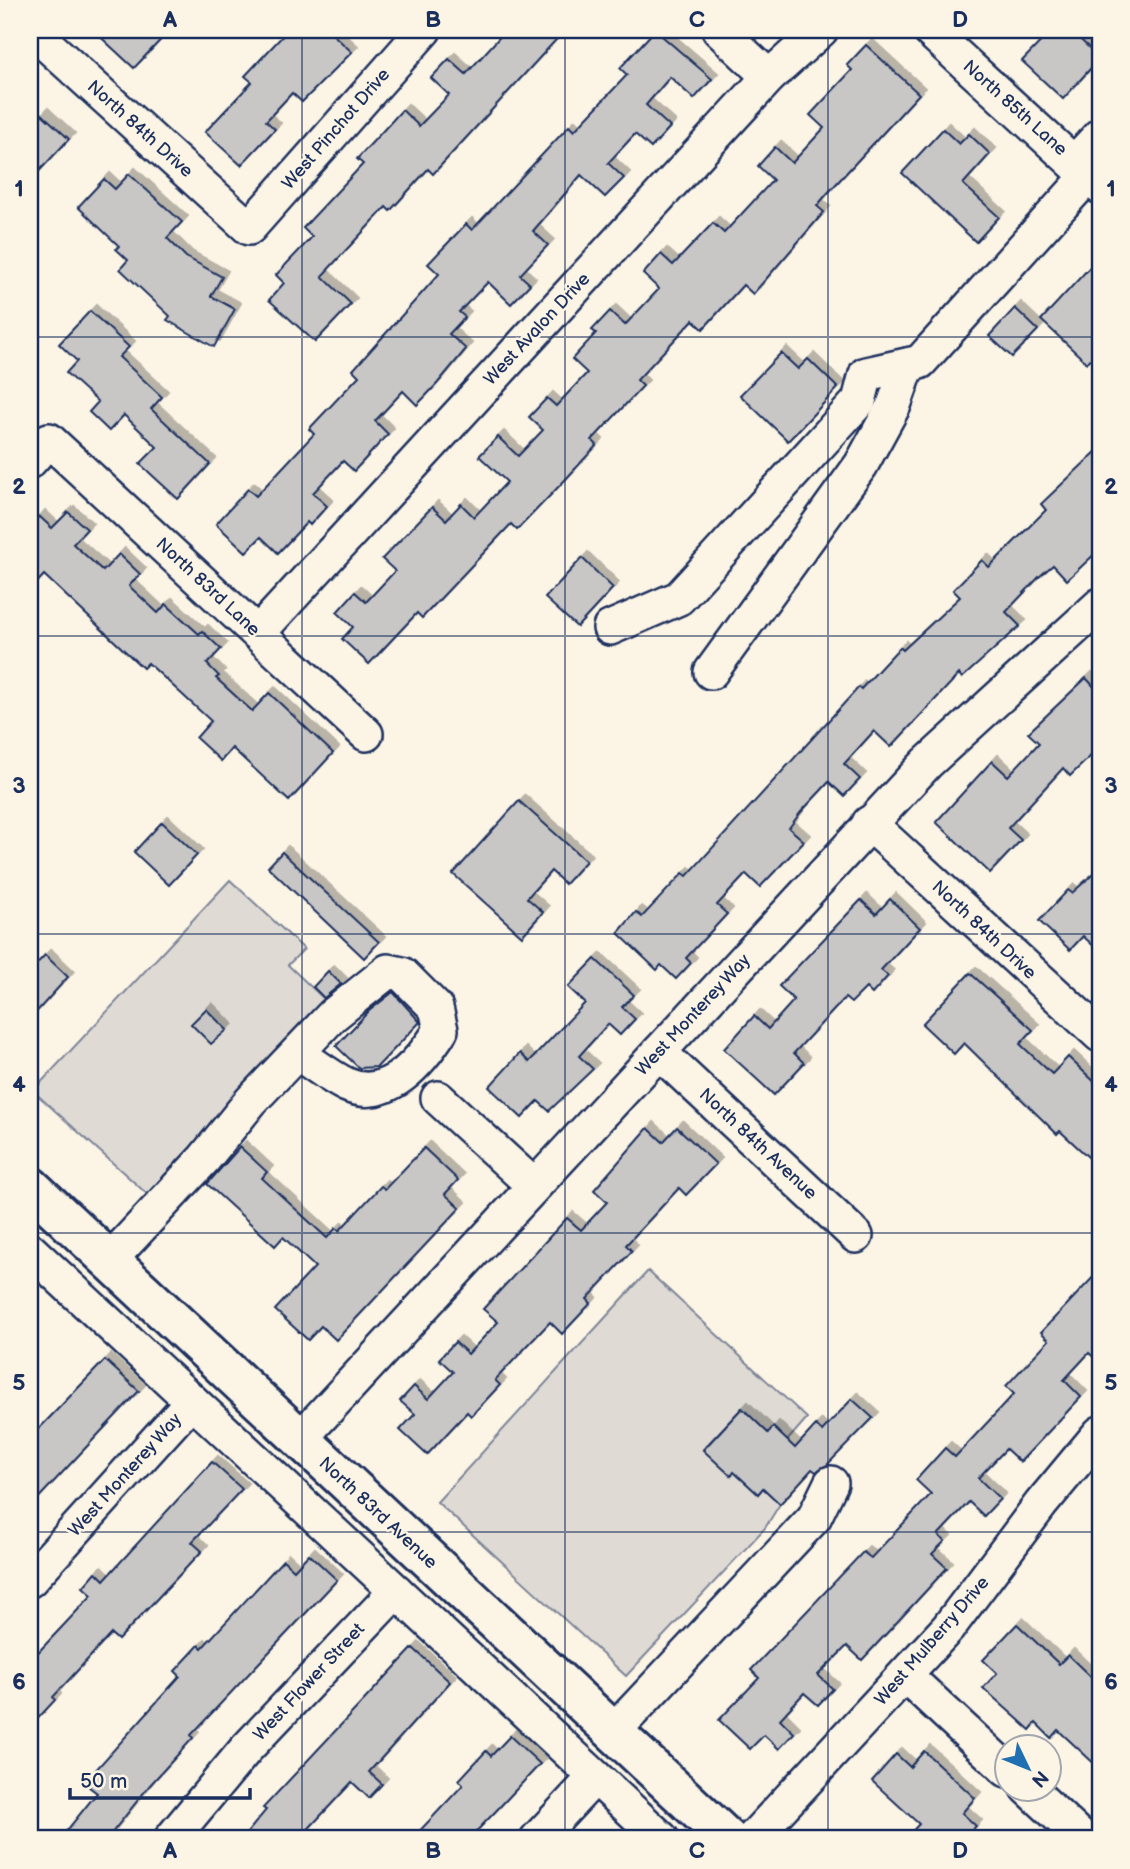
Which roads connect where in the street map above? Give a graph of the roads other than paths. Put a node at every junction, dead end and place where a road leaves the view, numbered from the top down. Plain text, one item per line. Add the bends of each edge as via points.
1 (424, 30) edge
2 (719, 30) edge
3 (821, 30) edge
4 (929, 30) edge
5 (31, 31) edge
6 (769, 77) junction
7 (1100, 135) edge
8 (1088, 175) edge
9 (249, 228) joint
10 (908, 365) junction
11 (39, 450) edge
12 (1100, 605) edge
13 (610, 628) dead end
14 (258, 633) junction
15 (711, 672) dead end
16 (366, 734) dead end
17 (869, 823) junction
18 (1095, 1021) edge
19 (659, 1052) junction
20 (297, 1053) dead end
21 (438, 1098) dead end
22 (30, 1186) edge
23 (534, 1186) junction
24 (856, 1236) dead end
25 (30, 1250) edge
26 (109, 1261) junction
27 (192, 1401) junction
28 (1100, 1433) edge
29 (299, 1440) junction
30 (831, 1483) dead end
31 (30, 1580) edge
32 (396, 1591) junction
33 (905, 1675) junction
34 (613, 1732) junction
35 (993, 1757) edge
36 (595, 1777) junction
37 (1043, 1802) edge
38 (171, 1839) edge
39 (537, 1839) edge
40 (662, 1839) edge
41 (729, 1839) edge
42 (752, 1839) edge
43 (1083, 1839) edge

1 - 9 street, West Pinchot Drive
2 - 6 street
3 - 6 street, West Avalon Drive
4 - 8 street, North 85th Lane
5 - 9 street, North 84th Drive
6 - 14 street, West Avalon Drive
7 - 8 street
8 - 10 street via 919,362
10 - 13 street via 866,374 859,401 679,598
10 - 15 street via 894,405 861,465
11 - 14 street, North 83rd Lane
12 - 17 street, West Monterey Way via 927,763
14 - 16 street, North 83rd Lane
17 - 18 street, North 84th Drive
17 - 19 street, West Monterey Way
19 - 23 street, West Monterey Way
19 - 24 street, North 84th Avenue
20 - 26 street
21 - 23 street
22 - 26 main road, North 83rd Avenue
23 - 29 street, West Monterey Way
25 - 27 street
26 - 29 main road, North 83rd Avenue
27 - 31 street, West Monterey Way
27 - 32 street
28 - 33 street, West Mulberry Drive via 948,1628
29 - 34 main road, North 83rd Avenue
30 - 34 street via 814,1518
32 - 36 street
32 - 38 street, West Flower Street via 246,1749
33 - 35 street
33 - 42 street, West Mulberry Drive
34 - 41 main road, North 83rd Avenue
36 - 39 street
36 - 40 street
37 - 43 street

